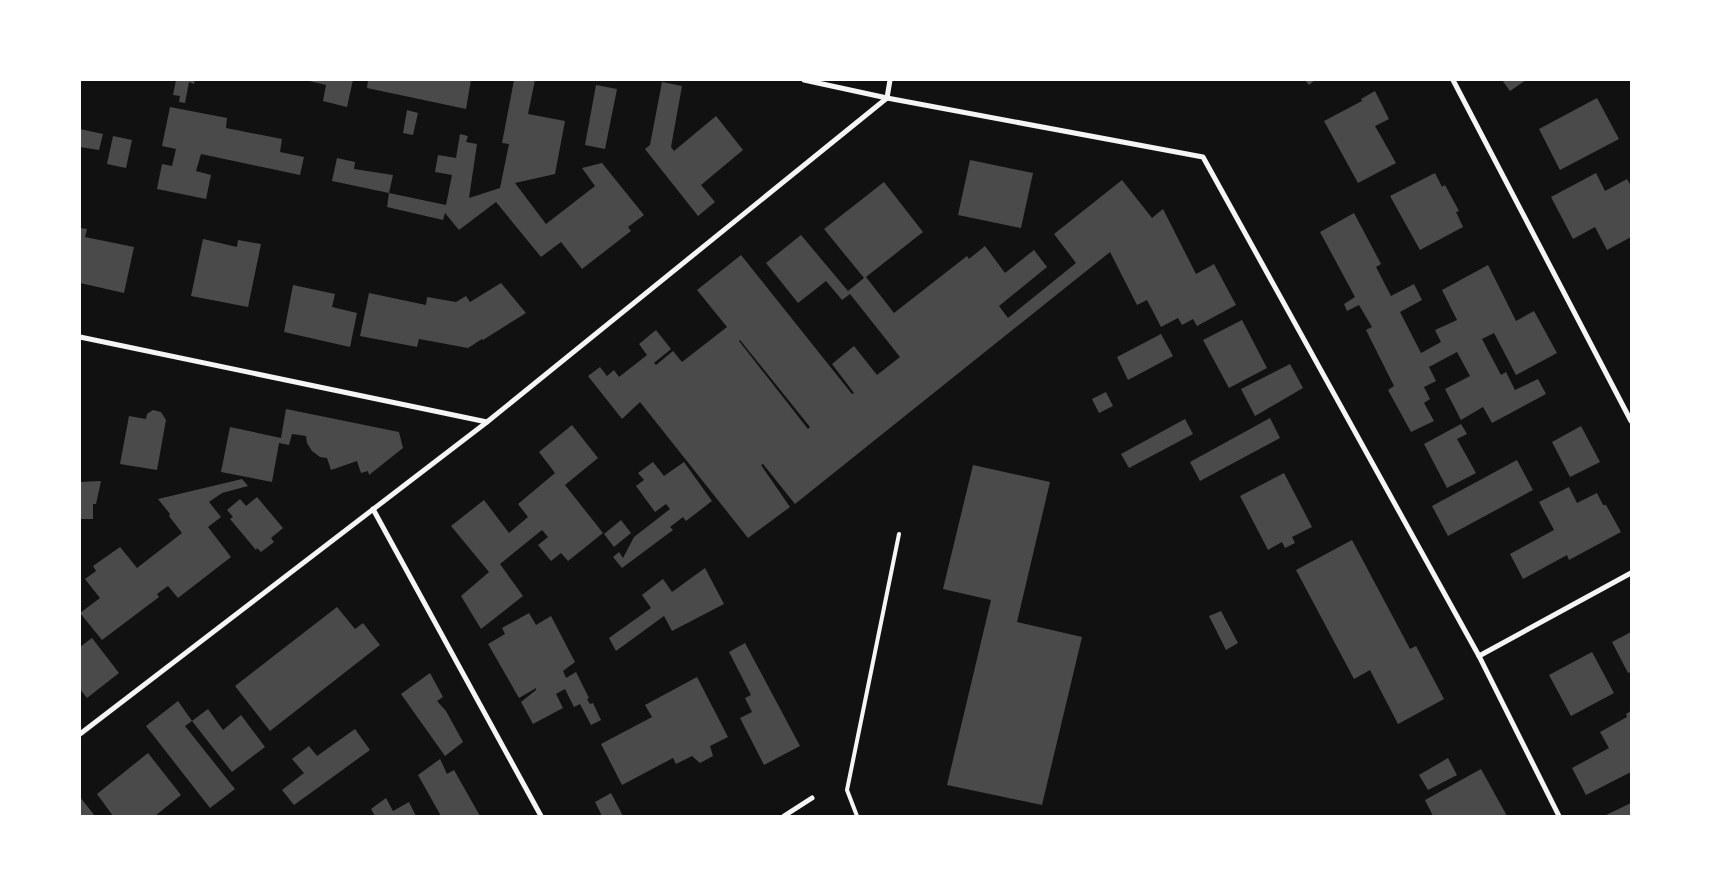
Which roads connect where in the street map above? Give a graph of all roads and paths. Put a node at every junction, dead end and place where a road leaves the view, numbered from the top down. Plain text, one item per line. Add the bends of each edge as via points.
1 (804, 80) edge
2 (890, 80) edge
3 (1453, 80) edge
4 (887, 98) junction
5 (80, 338) edge
6 (1631, 421) edge
7 (487, 422) junction
8 (373, 509) junction
9 (899, 534) dead end
10 (1631, 573) edge
11 (1479, 656) junction
12 (80, 734) edge
13 (812, 798) dead end
14 (541, 816) edge
15 (784, 816) edge
16 (857, 816) edge
17 (1559, 816) edge

1 - 4 street
2 - 4 street
3 - 6 street
4 - 7 street
4 - 11 street via 1203,157
5 - 7 street
7 - 8 street
8 - 12 street
8 - 14 street
9 - 16 lane via 847,790
10 - 11 street
11 - 17 street
13 - 15 street

